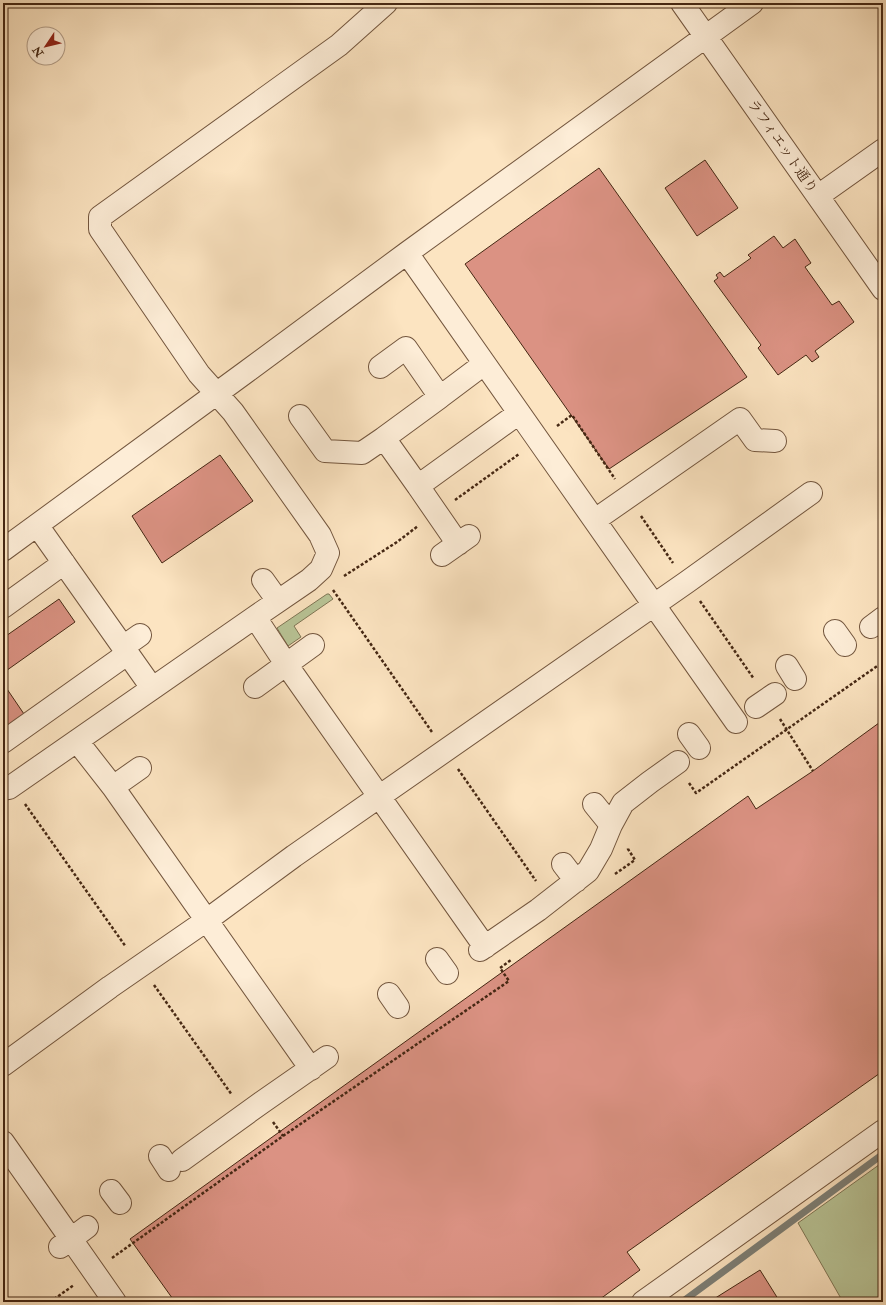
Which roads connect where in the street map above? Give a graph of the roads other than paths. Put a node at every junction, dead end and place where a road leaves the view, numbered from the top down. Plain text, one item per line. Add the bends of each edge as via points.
1 (386, 3) edge
2 (682, 3) edge
3 (752, 3) edge
4 (706, 37) junction
5 (883, 150) edge
6 (818, 196) junction
7 (407, 253) junction
8 (883, 289) edge
9 (484, 364) junction
10 (380, 367) dead end
11 (217, 393) junction
12 (440, 397) junction
13 (519, 413) junction
14 (300, 416) dead end
15 (384, 438) junction
16 (775, 441) dead end
17 (418, 486) junction
18 (811, 493) dead end
19 (595, 520) junction
20 (37, 525) junction
21 (456, 545) dead end
22 (3, 550) edge
23 (76, 571) junction
24 (263, 580) dead end
25 (278, 601) junction
26 (654, 605) junction
27 (3, 607) edge
28 (254, 617) junction
29 (140, 635) dead end
30 (313, 645) dead end
31 (125, 650) junction
32 (286, 664) junction
33 (255, 687) dead end
34 (152, 688) junction
35 (775, 694) dead end
36 (756, 707) dead end
37 (736, 722) dead end
38 (77, 740) junction
39 (3, 742) edge
40 (678, 762) dead end
41 (140, 768) dead end
42 (113, 787) junction
43 (3, 789) edge
44 (380, 797) junction
45 (594, 804) dead end
46 (611, 825) junction
47 (563, 864) dead end
48 (576, 882) junction
49 (207, 920) junction
50 (3, 1065) edge
51 (883, 1131) edge
52 (3, 1142) edge
53 (170, 1162) dead end
54 (114, 1302) edge
55 (643, 1302) edge

1 - 11 street via 339,45 100,217 100,229 199,374
2 - 4 street, ラフィエット通り
3 - 4 street
4 - 6 street, ラフィエット通り
4 - 7 street
5 - 6 street
6 - 8 street, ラフィエット通り
7 - 9 street
7 - 11 street
9 - 12 street
9 - 13 street
10 - 12 street via 406,348
11 - 20 street
11 - 25 street via 320,535 328,553 321,569
12 - 15 street
13 - 17 street
13 - 19 street via 553,475
14 - 15 street via 325,451 362,453
15 - 17 street
16 - 19 street via 755,440 740,419
17 - 21 street
18 - 26 street
19 - 26 street
20 - 22 street
20 - 23 street
23 - 27 street
23 - 31 street
24 - 25 street
25 - 28 street
26 - 37 street
26 - 44 street
28 - 32 street
28 - 34 street
29 - 31 street
30 - 32 street
31 - 34 street
31 - 39 street
32 - 33 street
32 - 44 street
34 - 38 street
35 - 36 street
38 - 42 street
38 - 43 street via 9,788
40 - 46 street via 645,775 623,803
41 - 42 street
42 - 49 street
44 - 48 street via 482,948 520,912
44 - 49 street
45 - 46 street
46 - 48 street via 588,871
47 - 48 street
49 - 50 street
49 - 53 street via 319,1063 268,1088
51 - 55 street
52 - 54 street via 29,1194 73,1238

